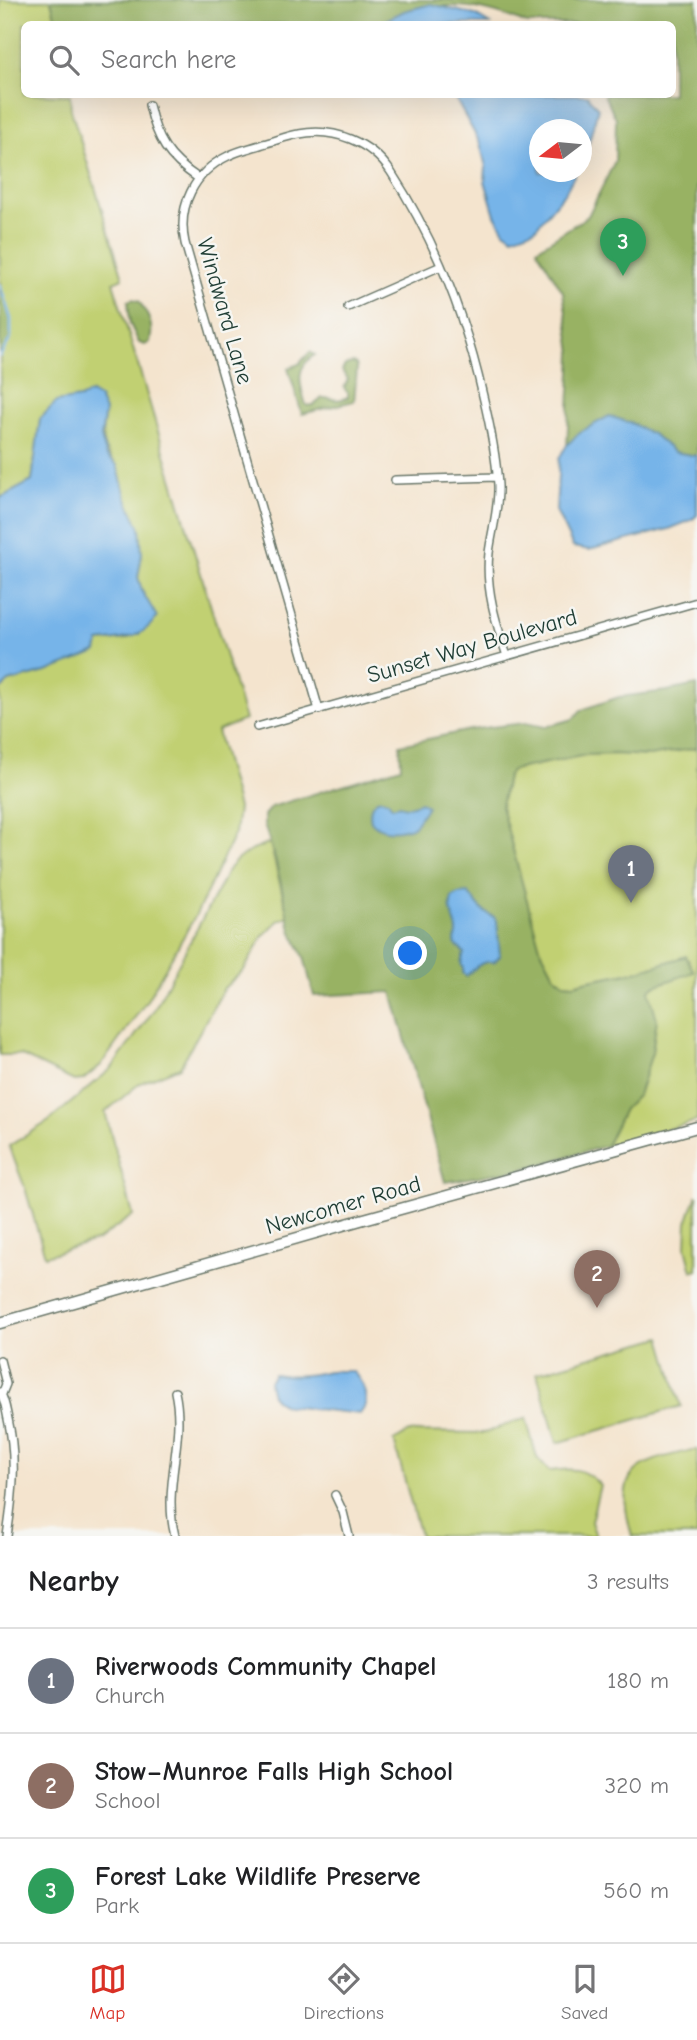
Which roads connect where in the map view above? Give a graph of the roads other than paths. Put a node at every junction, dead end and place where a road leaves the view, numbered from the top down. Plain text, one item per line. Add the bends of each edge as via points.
1 (149, 105) dead end
2 (198, 178) junction
3 (441, 266) junction
4 (348, 307) dead end
5 (497, 477) junction
6 (395, 480) dead end
7 (697, 602) edge
8 (507, 656) junction
9 (319, 710) junction
10 (257, 727) dead end
11 (697, 1127) edge
12 (0, 1323) edge
13 (0, 1360) edge
14 (174, 1392) dead end
15 (1, 1393) edge
16 (335, 1495) dead end
17 (6, 1536) edge
18 (175, 1536) edge
19 (349, 1536) edge

1 - 2 street via 164,148
2 - 3 street, Windward Lane via 231,154 298,134 332,133 350,139 372,150 390,170
2 - 9 street, Windward Lane via 183,212 185,243
3 - 4 street
3 - 5 street, Windward Lane via 476,362
5 - 6 street
5 - 8 street, Windward Lane via 488,578
7 - 8 street, Sunset Way Boulevard
8 - 9 street, Sunset Way Boulevard
9 - 10 street, Sunset Way Boulevard
11 - 12 street, Newcomer Road
13 - 15 street via 6,1384
14 - 18 street via 179,1436 170,1501
15 - 17 street via 14,1468
16 - 19 street

